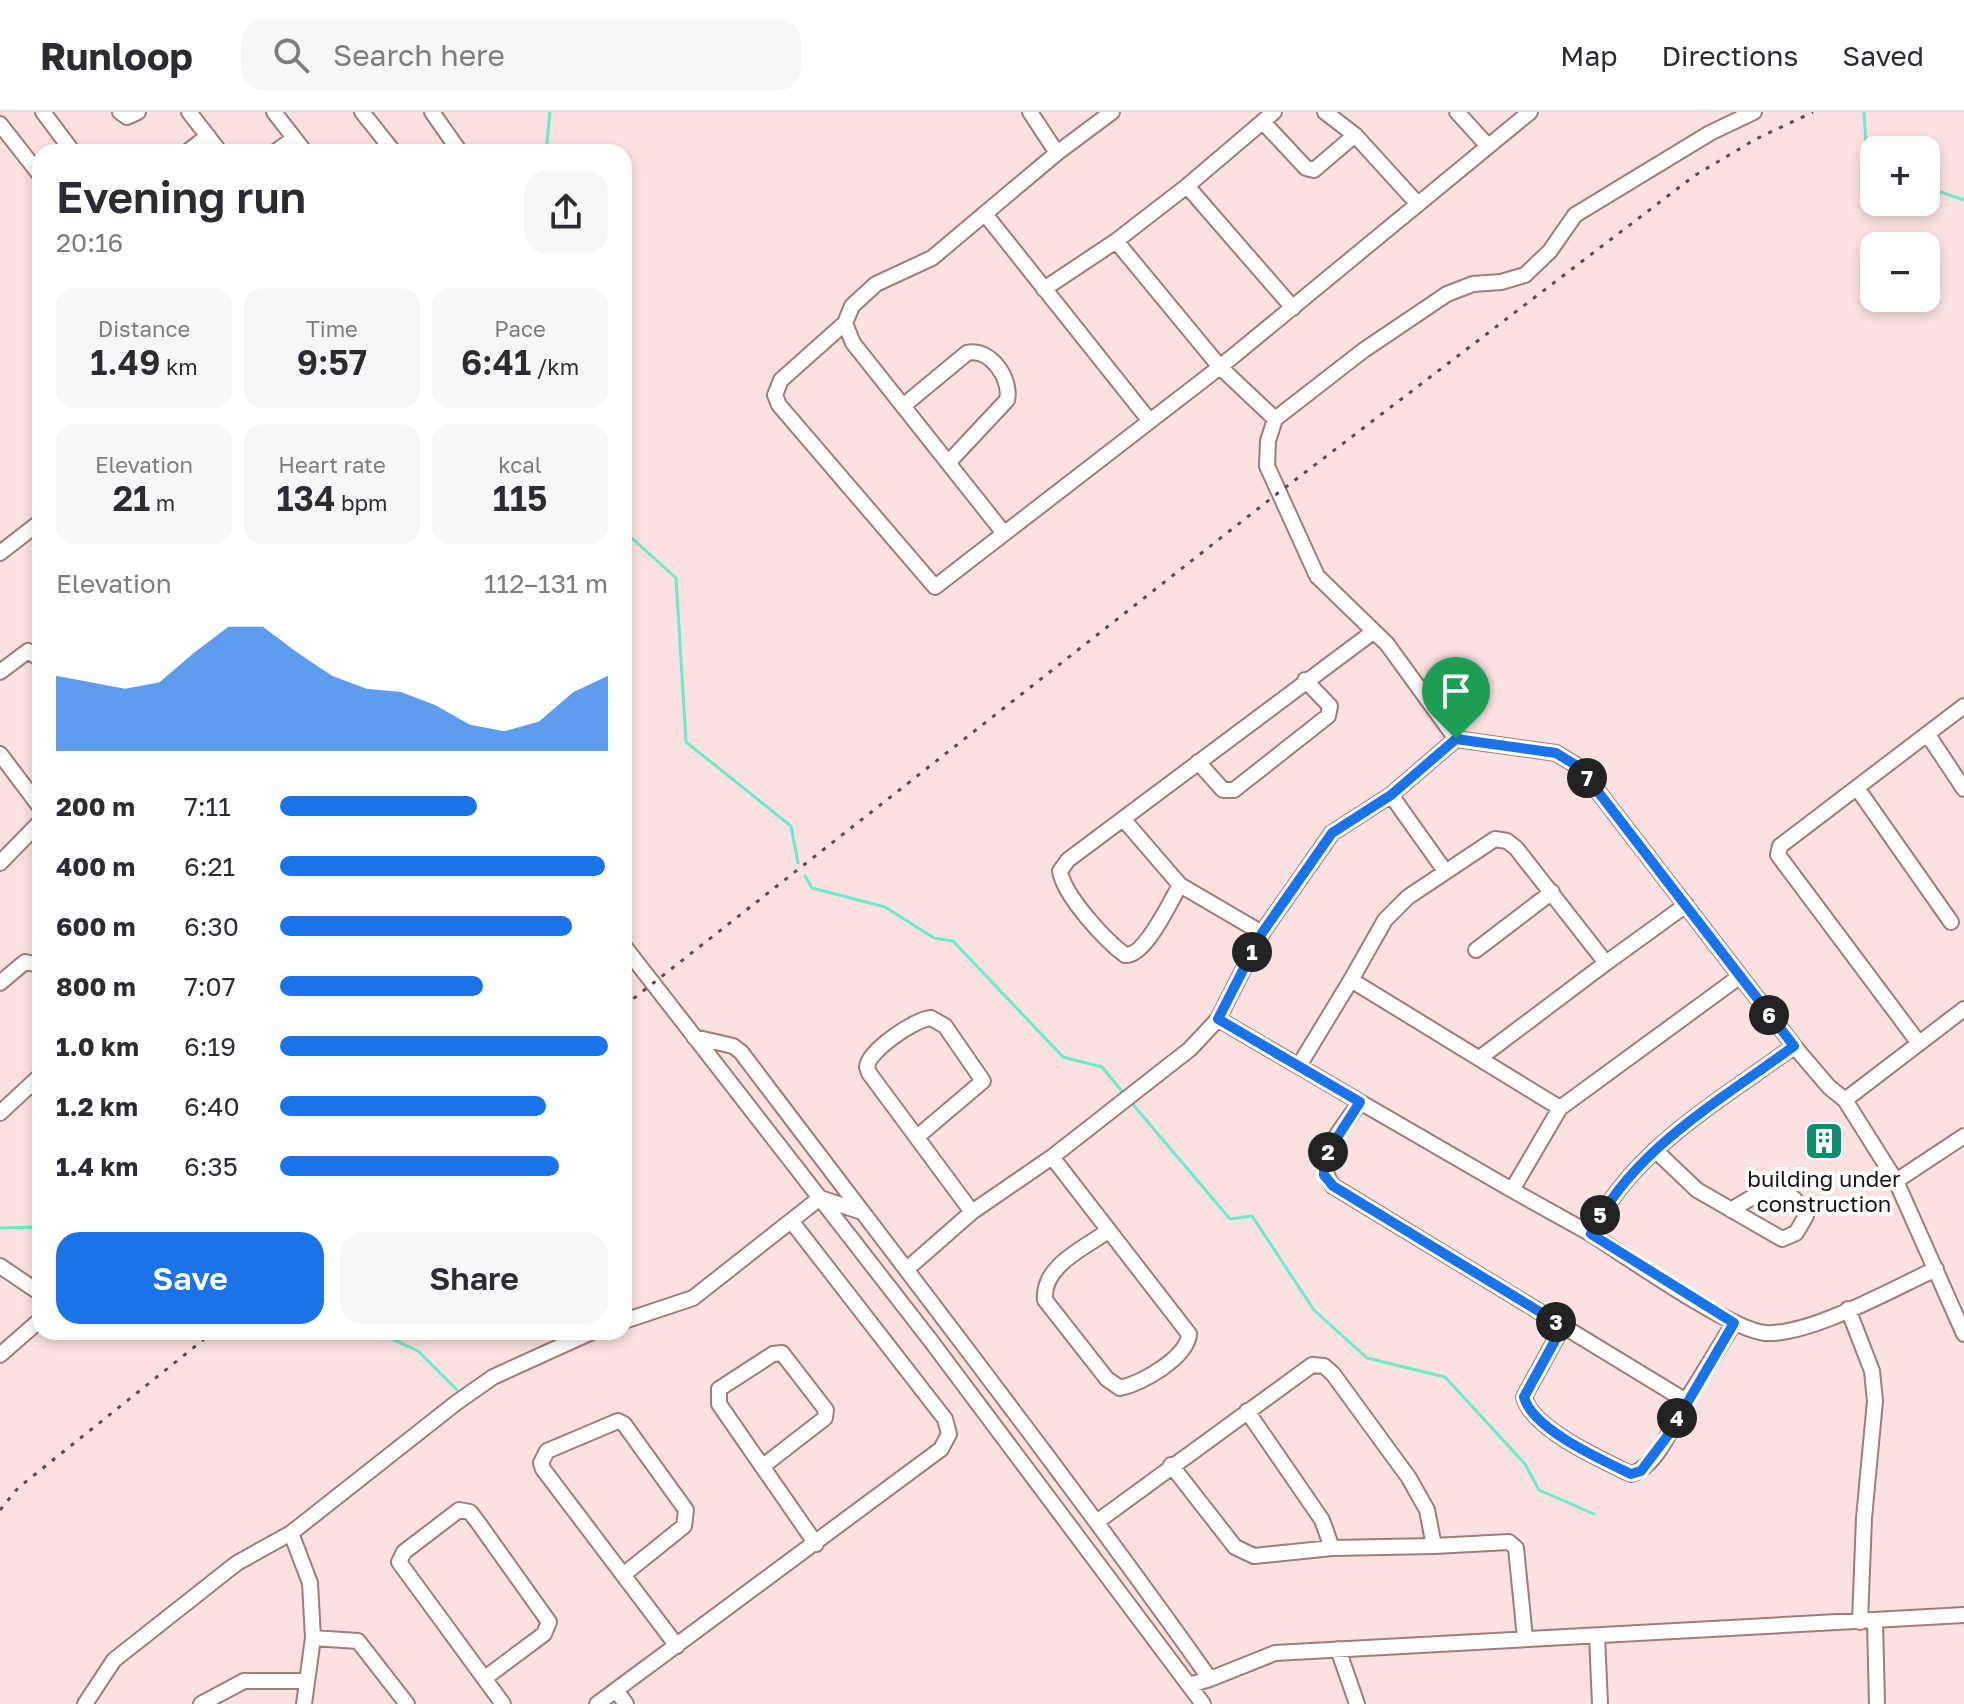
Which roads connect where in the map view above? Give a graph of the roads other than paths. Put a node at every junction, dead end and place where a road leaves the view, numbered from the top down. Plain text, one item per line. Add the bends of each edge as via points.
1 (43, 112) edge
2 (120, 112) edge
3 (138, 112) edge
4 (189, 112) edge
5 (274, 112) edge
6 (362, 112) edge
7 (432, 112) edge
8 (1030, 112) edge
9 (1112, 112) edge
10 (1325, 112) edge
11 (1457, 112) edge
12 (1530, 112) edge
13 (1754, 112) edge
14 (1269, 117) edge
15 (0, 124) edge
16 (1355, 135) junction
17 (208, 136) junction
18 (293, 139) junction
19 (67, 144) edge
20 (198, 144) edge
21 (214, 144) edge
22 (286, 144) edge
23 (298, 144) edge
24 (388, 144) edge
25 (454, 144) edge
26 (1487, 145) junction
27 (1057, 153) junction
28 (32, 165) edge
29 (1187, 186) junction
30 (1416, 202) junction
31 (985, 214) junction
32 (1116, 241) junction
33 (1044, 289) junction
34 (1293, 308) junction
35 (845, 323) junction
36 (829, 338) junction
37 (853, 343) junction
38 (1220, 367) junction
39 (903, 406) junction
40 (1275, 419) junction
41 (1149, 420) junction
42 (948, 463) junction
43 (32, 528) edge
44 (1003, 532) junction
45 (0, 553) edge
46 (1373, 632) junction
47 (32, 654) edge
48 (0, 672) edge
49 (1305, 680) junction
50 (1964, 706) edge
51 (1928, 735) junction
52 (1456, 739) junction
53 (0, 754) edge
54 (1198, 762) junction
55 (1857, 788) junction
56 (1964, 789) edge
57 (1391, 795) junction
58 (32, 796) edge
59 (1124, 820) junction
60 (32, 830) edge
61 (0, 863) edge
62 (1445, 871) junction
63 (1180, 885) junction
64 (1552, 892) junction
65 (1686, 905) junction
66 (1951, 922) dead end
67 (1262, 933) junction
68 (1476, 950) dead end
69 (632, 956) edge
70 (32, 961) edge
71 (1606, 963) junction
72 (1739, 977) junction
73 (1351, 980) junction
74 (0, 983) edge
75 (1964, 1009) edge
76 (1218, 1019) junction
77 (694, 1037) junction
78 (1918, 1042) junction
79 (1794, 1046) junction
80 (1481, 1057) junction
81 (1300, 1064) junction
82 (32, 1083) edge
83 (1845, 1100) junction
84 (1360, 1102) junction
85 (1560, 1108) junction
86 (0, 1113) edge
87 (1964, 1136) edge
88 (917, 1137) junction
89 (1655, 1150) junction
90 (1052, 1157) junction
91 (1896, 1181) junction
92 (1512, 1190) junction
93 (820, 1198) junction
94 (1731, 1210) junction
95 (862, 1212) junction
96 (972, 1212) junction
97 (792, 1222) junction
98 (1108, 1231) junction
99 (1591, 1234) junction
100 (0, 1266) edge
101 (907, 1269) junction
102 (1936, 1269) junction
103 (32, 1288) edge
104 (1848, 1309) junction
105 (939, 1312) junction
106 (632, 1318) edge
107 (1734, 1323) junction
108 (1563, 1326) junction
109 (32, 1327) edge
110 (1964, 1334) edge
111 (573, 1340) edge
112 (931, 1341) junction
113 (0, 1355) edge
114 (1686, 1401) junction
115 (1247, 1411) junction
116 (1171, 1465) junction
117 (763, 1466) junction
118 (1094, 1515) junction
119 (1069, 1526) junction
120 (291, 1533) junction
121 (816, 1544) junction
122 (1434, 1546) junction
123 (1332, 1548) junction
124 (623, 1575) junction
125 (1964, 1615) edge
126 (1868, 1622) junction
127 (1597, 1636) junction
128 (313, 1638) junction
129 (1525, 1638) junction
130 (677, 1646) junction
131 (1338, 1649) junction
132 (485, 1678) junction
133 (1210, 1679) junction
134 (304, 1681) junction
135 (1189, 1685) junction
136 (616, 1690) junction
137 (85, 1704) edge
138 (201, 1704) edge
139 (304, 1704) edge
140 (407, 1704) edge
141 (503, 1704) edge
142 (597, 1704) edge
143 (626, 1704) edge
144 (1203, 1704) edge
145 (1357, 1704) edge
146 (1600, 1704) edge
147 (1877, 1704) edge

1 - 19 street
2 - 3 street via 127,117
4 - 17 street
5 - 18 street
6 - 24 street
7 - 25 street
8 - 27 street
9 - 27 street
10 - 16 street
11 - 26 street
12 - 26 street
13 - 40 street via 1575,215 1525,275 1447,294
14 - 16 street via 1306,168 1314,170
14 - 29 street
15 - 28 street
16 - 30 street
17 - 20 street
17 - 21 street
18 - 22 street
18 - 23 street
26 - 30 street
27 - 31 street
29 - 32 street
29 - 34 street
30 - 34 street
31 - 33 street
31 - 35 street via 932,258 876,284 852,306
32 - 33 street
32 - 38 street
33 - 41 street
34 - 38 street
35 - 36 street
35 - 37 street
36 - 37 street
36 - 44 street via 781,380 775,395 779,405 935,587
37 - 39 street
38 - 40 street
38 - 41 street
39 - 42 street
39 - 42 street via 967,353 988,356 1007,381 1007,400
40 - 46 street via 1268,441 1270,477 1317,576
41 - 44 street
42 - 44 street
43 - 45 street
46 - 49 street
46 - 52 street
47 - 48 street via 28,651
49 - 54 street
49 - 54 street via 1330,706 1328,716 1246,781 1225,791
50 - 51 street
51 - 55 street
51 - 56 street
52 - 57 street
52 - 65 street via 1556,753 1579,767
53 - 58 street
54 - 59 street
55 - 66 street
55 - 78 street via 1780,846 1778,855
57 - 62 street
57 - 67 street via 1332,833
59 - 63 street
59 - 63 street via 1060,871 1109,942 1125,955 1136,953
60 - 61 street
62 - 64 street via 1482,845 1507,841
62 - 73 street via 1385,920
63 - 67 street
64 - 68 street
64 - 71 street
65 - 71 street
65 - 72 street
67 - 76 street
69 - 77 street
70 - 74 street
71 - 80 street
72 - 79 street
72 - 85 street
73 - 80 street
73 - 81 street
75 - 78 street
76 - 81 street
76 - 90 street via 1190,1049
77 - 93 street
77 - 95 street via 741,1052
78 - 83 street
79 - 83 street
79 - 89 street
80 - 85 street
81 - 84 street
82 - 86 street
83 - 91 street
84 - 92 street
84 - 108 street via 1324,1158 1324,1175 1333,1186
85 - 92 street
87 - 91 street
88 - 88 street via 869,1073 867,1061 917,1022 931,1018 945,1026 983,1081
88 - 96 street
89 - 94 street via 1697,1190
89 - 99 street via 1605,1205
90 - 96 street
90 - 98 street
91 - 102 street
92 - 99 street
93 - 95 street
93 - 97 street
93 - 112 street
94 - 94 street via 1782,1239 1796,1233 1806,1216 1798,1200 1783,1189 1765,1190
95 - 101 street
96 - 101 street
97 - 106 street via 693,1298
97 - 121 street via 945,1419 949,1434 941,1449
98 - 98 street via 1189,1334 1181,1352 1134,1385 1120,1388 1107,1379 1045,1300 1044,1287 1049,1274
99 - 107 street
100 - 103 street
101 - 105 street
102 - 104 street
102 - 110 street
104 - 107 street via 1790,1331 1764,1333
104 - 126 street via 1872,1371 1875,1401 1864,1518
105 - 112 street
105 - 118 street
107 - 114 street
108 - 114 street
108 - 114 street via 1524,1397 1527,1410 1543,1425 1631,1474 1641,1471 1669,1434
109 - 113 street
111 - 120 street via 481,1386
112 - 119 street
115 - 116 street
115 - 122 street via 1312,1365 1324,1366 1409,1478 1427,1510
115 - 123 street via 1322,1520
116 - 118 street
116 - 123 street via 1244,1553
117 - 117 street via 716,1397 719,1389 782,1353 826,1410 825,1418
117 - 121 street
118 - 119 street
118 - 133 street
119 - 135 street
120 - 128 street via 310,1583
120 - 137 street via 237,1563 114,1660
121 - 130 street
122 - 123 street
122 - 129 street via 1509,1542 1516,1548
124 - 124 street via 541,1463 547,1451 618,1421 688,1517 684,1526
124 - 130 street
125 - 126 street
126 - 127 street
126 - 147 street
127 - 129 street
127 - 146 street
128 - 134 street
128 - 140 street via 358,1641
129 - 131 street
130 - 136 street
131 - 133 street via 1275,1653
131 - 145 street
132 - 132 street via 399,1562 404,1552 459,1510 470,1512 549,1622 544,1634
132 - 141 street
133 - 135 street
134 - 138 street via 244,1681
134 - 139 street
135 - 144 street
136 - 142 street
136 - 143 street

